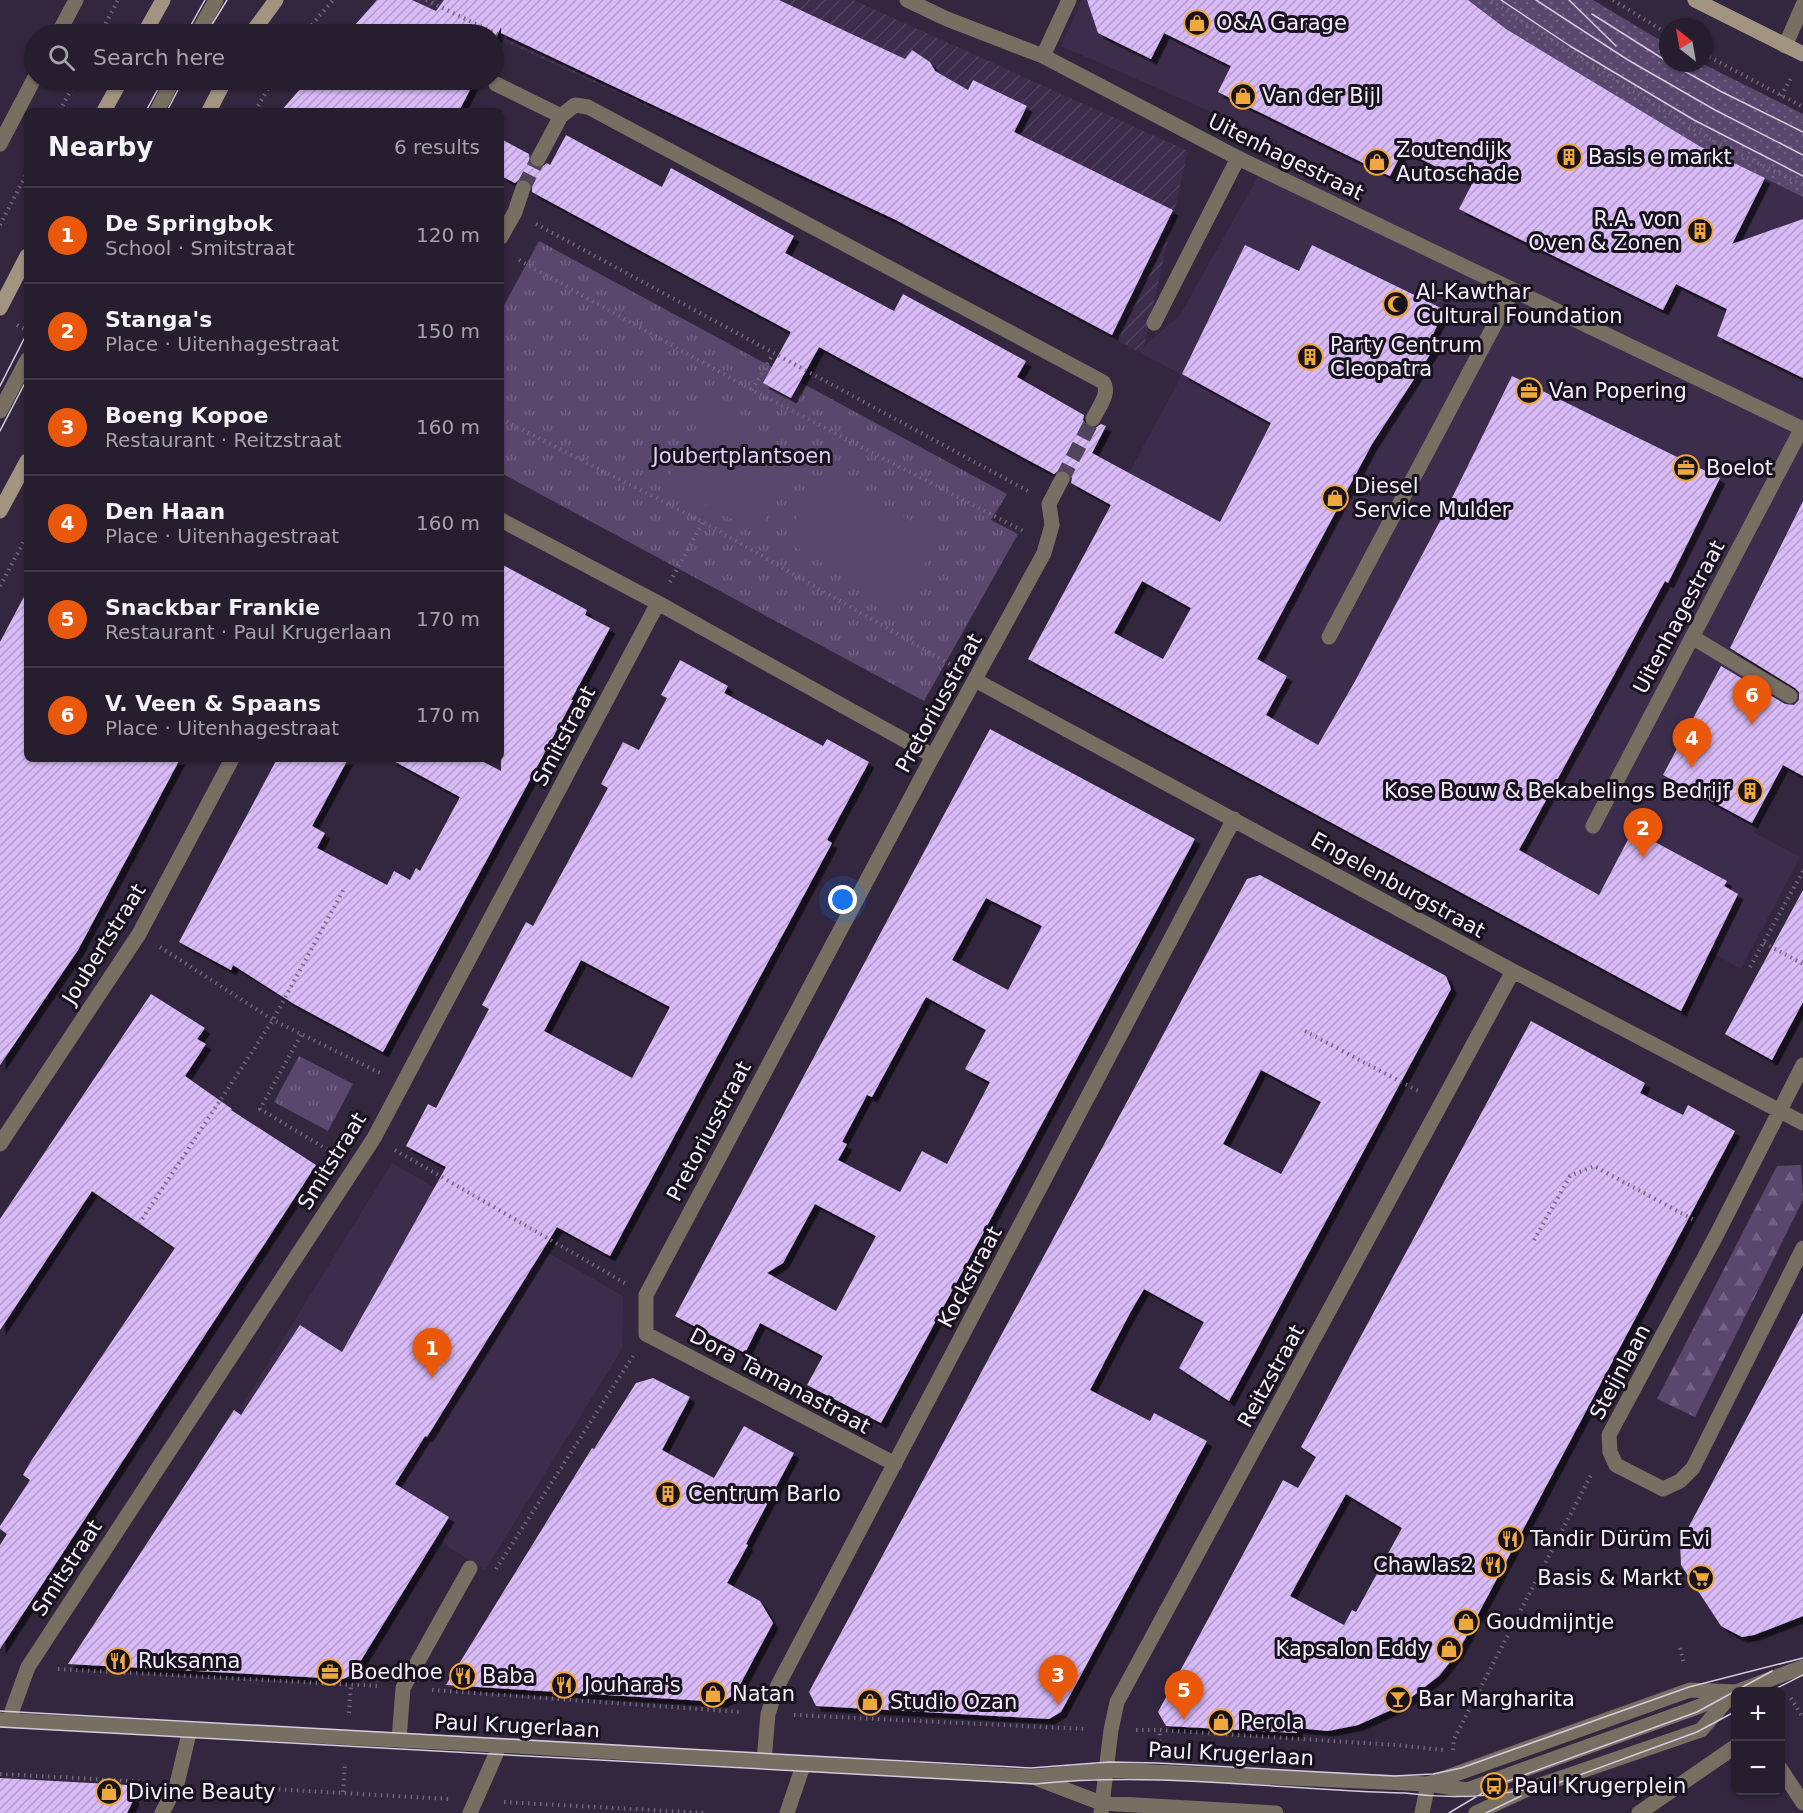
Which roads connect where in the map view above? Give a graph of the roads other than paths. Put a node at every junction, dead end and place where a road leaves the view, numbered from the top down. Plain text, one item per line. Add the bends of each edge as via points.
1 (76, 0) edge
2 (163, 0) edge
3 (216, 0) edge
4 (276, 0) edge
5 (907, 0) edge
6 (1069, 0) edge
7 (1695, 0) edge
8 (1803, 5) edge
9 (63, 24) edge
10 (150, 24) edge
11 (203, 24) edge
12 (258, 24) edge
13 (1785, 46) junction
14 (1803, 54) edge
15 (1043, 56) junction
16 (504, 88) edge
17 (28, 90) edge
18 (116, 90) edge
19 (168, 90) edge
20 (220, 90) edge
21 (106, 108) edge
22 (159, 108) edge
23 (211, 108) edge
24 (561, 116) junction
25 (0, 144) edge
26 (1238, 158) junction
27 (538, 159) tunnel mouth
28 (523, 188) tunnel mouth
29 (504, 232) edge
30 (24, 262) edge
31 (1513, 290) junction
32 (0, 308) edge
33 (1154, 323) dead end
34 (24, 366) edge
35 (0, 411) edge
36 (1093, 419) tunnel mouth
37 (1802, 428) edge
38 (24, 466) edge
39 (1062, 478) tunnel mouth
40 (0, 511) edge
41 (504, 522) edge
42 (658, 603) junction
43 (1329, 637) dead end
44 (1692, 637) junction
45 (975, 680) junction
46 (1790, 696) dead end
47 (933, 756) junction
48 (230, 762) edge
49 (1234, 819) junction
50 (1593, 826) dead end
51 (1513, 971) junction
52 (1803, 1065) edge
53 (1781, 1111) junction
54 (1803, 1123) edge
55 (0, 1144) edge
56 (1803, 1248) edge
57 (646, 1334) joint
58 (895, 1464) junction
59 (470, 1568) road end
60 (1803, 1667) edge
61 (1751, 1687) edge
62 (1731, 1693) edge
63 (1731, 1697) edge
64 (6, 1720) edge
65 (190, 1729) junction
66 (399, 1740) junction
67 (498, 1745) junction
68 (1731, 1749) edge
69 (764, 1761) junction
70 (804, 1763) junction
71 (1107, 1770) junction
72 (1785, 1776) edge
73 (1032, 1777) junction
74 (1428, 1784) junction
75 (1803, 1803) edge
76 (473, 1807) edge
77 (1101, 1808) edge
78 (162, 1813) edge
79 (787, 1813) edge
80 (1276, 1813) edge
81 (1422, 1813) edge
82 (1476, 1813) edge
83 (1639, 1813) edge

1 - 9 street
2 - 10 main road
3 - 11 street
4 - 12 main road
5 - 15 street, Uitenhagestraat
6 - 15 street
7 - 13 main road
8 - 13 street
13 - 14 main road
15 - 26 street, Uitenhagestraat
16 - 24 street
17 - 25 street
18 - 21 main road
19 - 22 street
20 - 23 main road
24 - 27 street
24 - 36 street via 575,105 588,106 1103,382 1106,392
26 - 31 street, Uitenhagestraat
26 - 33 street
28 - 29 street
30 - 32 main road
31 - 37 street, Uitenhagestraat
31 - 43 street
34 - 35 street
37 - 44 street, Uitenhagestraat
38 - 40 main road
39 - 45 street, Pretoriusstraat via 1049,503 1052,525 1044,553
41 - 42 street
42 - 47 street
42 - 64 street, Smitstraat via 374,1138 28,1667
44 - 46 street
44 - 50 street, Uitenhagestraat
45 - 47 street, Pretoriusstraat
45 - 49 street, Engelenburgstraat
47 - 57 street, Pretoriusstraat via 646,1295
48 - 55 street, Joubertstraat via 139,934
49 - 51 street, Engelenburgstraat
49 - 58 street, Kockstraat
51 - 53 street, Engelenburgstraat
51 - 71 street, Reitzstraat via 1117,1702
52 - 53 street, Steijnlaan
53 - 54 street, Engelenburgstraat
53 - 56 street, Steijnlaan via 1609,1435 1616,1465 1663,1489 1680,1481 1693,1468
57 - 58 street, Dora Tamanastraat
58 - 69 street, Kockstraat via 777,1687 768,1714
59 - 66 street via 403,1688
60 - 61 street, Paul Krugerlaan
62 - 74 street, Paul Krugerlaan via 1690,1690
63 - 82 street, Paul Krugerlaan via 1701,1730 1523,1791
64 - 65 street, Paul Krugerlaan
65 - 66 street, Paul Krugerlaan
65 - 78 street via 177,1784
66 - 67 street, Paul Krugerlaan
67 - 69 street, Paul Krugerlaan
67 - 76 street
68 - 83 street
69 - 70 street, Paul Krugerlaan
70 - 73 street, Paul Krugerlaan
70 - 79 street
71 - 73 street, Paul Krugerlaan
71 - 74 street, Paul Krugerlaan
71 - 77 street, Reitzstraat
72 - 75 street
73 - 77 street, Paul Krugerlaan
74 - 81 street
77 - 80 street, Paul Krugerlaan

